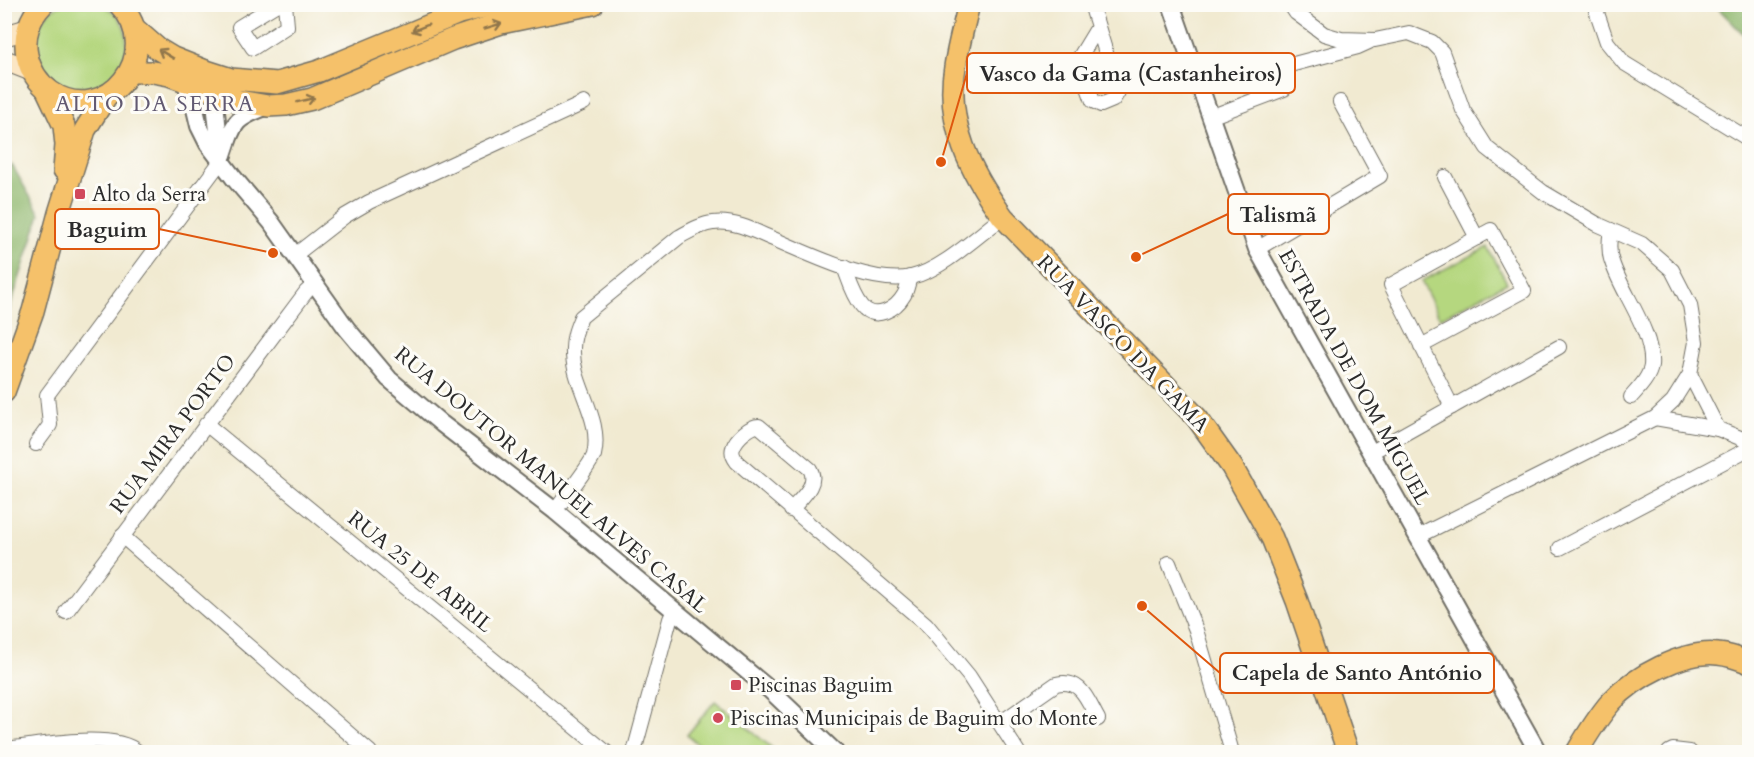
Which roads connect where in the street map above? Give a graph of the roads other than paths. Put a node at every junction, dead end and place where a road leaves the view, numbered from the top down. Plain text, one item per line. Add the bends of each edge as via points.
1 (43, 4) edge
2 (277, 4) edge
3 (285, 4) edge
4 (496, 4) edge
5 (593, 4) edge
6 (969, 4) edge
7 (1091, 4) edge
8 (1171, 4) edge
9 (1290, 4) edge
10 (1594, 4) edge
11 (122, 6) edge
12 (1098, 27) junction
13 (28, 29) junction
14 (135, 29) junction
15 (4, 36) edge
16 (1375, 40) junction
17 (4, 60) edge
18 (203, 70) junction
19 (32, 71) junction
20 (131, 72) junction
21 (299, 77) junction
22 (185, 81) junction
23 (46, 88) junction
24 (214, 93) junction
25 (107, 95) junction
26 (1340, 102) dead end
27 (584, 103) dead end
28 (268, 106) junction
29 (195, 109) junction
30 (1210, 117) junction
31 (1749, 140) edge
32 (221, 161) junction
33 (1445, 177) dead end
34 (59, 213) junction
35 (1003, 217) junction
36 (1611, 230) junction
37 (1477, 238) junction
38 (1257, 249) junction
39 (295, 255) junction
40 (844, 267) junction
41 (910, 277) junction
42 (315, 284) junction
43 (1421, 346) junction
44 (1559, 347) dead end
45 (1690, 374) junction
46 (4, 392) edge
47 (1631, 397) dead end
48 (1452, 407) junction
49 (1655, 418) junction
50 (206, 424) junction
51 (1718, 429) junction
52 (1749, 442) edge
53 (36, 444) dead end
54 (1749, 448) edge
55 (1370, 453) junction
56 (791, 510) junction
57 (555, 511) junction
58 (122, 536) junction
59 (1418, 537) junction
60 (1560, 548) dead end
61 (1169, 563) dead end
62 (674, 610) junction
63 (66, 612) dead end
64 (1749, 663) edge
65 (1098, 719) dead end
66 (1000, 723) junction
67 (90, 740) junction
68 (4, 749) edge
69 (78, 753) edge
70 (138, 753) edge
71 (370, 753) edge
72 (606, 753) edge
73 (634, 753) edge
74 (835, 753) edge
75 (1018, 753) edge
76 (1232, 753) edge
77 (1348, 753) edge
78 (1538, 753) edge
79 (1577, 753) edge
80 (1669, 753) edge
81 (1690, 753) edge

1 - 13 main road
2 - 3 street via 239,27 253,48 287,26
4 -> 21 main road via 459,13
28 -> 5 main road via 312,99 453,39 501,23
6 - 35 main road, RUA VASCO DA GAMA via 954,69 954,116 969,164
7 - 12 street
8 - 30 street, ESTRADA DE DOM MIGUEL
9 - 16 street via 1324,34
10 - 31 street via 1607,42 1623,63
11 - 14 main road
12 - 12 street via 1118,92 1113,100 1101,105 1093,101 1078,60
13 - 15 main road
13 - 19 main road via 26,50
18 -> 14 main road via 158,49
14 - 20 main road via 137,51
16 - 30 street via 1290,65 1282,69 1284,89
16 - 36 street via 1409,33 1432,42 1442,52 1463,110 1487,148 1543,192
17 - 19 main road
18 - 21 main road via 258,83
18 - 24 street
19 - 23 main road
20 - 22 main road via 153,72
20 - 25 main road
21 - 24 street via 281,88 228,85
22 - 24 main road
22 - 29 street, RUA DOUTOR MANUEL ALVES CASAL
23 - 25 main road via 76,101
23 - 34 main road via 64,126 66,145
24 - 28 main road
24 - 29 street
24 - 32 street
25 - 34 main road via 85,130
26 - 38 street via 1380,176
27 - 39 street via 369,202
28 - 32 street via 238,120
29 - 32 street, RUA DOUTOR MANUEL ALVES CASAL via 199,126
30 - 38 street, ESTRADA DE DOM MIGUEL
32 - 39 street, RUA DOUTOR MANUEL ALVES CASAL
32 - 53 street via 46,395 50,425
33 - 37 street
34 - 46 main road via 33,312
35 - 41 street via 935,267
35 - 77 main road, RUA VASCO DA GAMA via 1197,418 1232,467 1272,538
36 - 45 street via 1642,244 1672,270 1690,305 1696,342
36 - 47 street via 1611,261 1650,351 1651,368
37 - 43 street via 1390,285
37 - 43 street via 1491,230 1524,291
38 - 55 street, ESTRADA DE DOM MIGUEL
39 - 42 street, RUA DOUTOR MANUEL ALVES CASAL
40 - 41 street via 896,279
40 - 41 street via 860,304 874,314 889,311 897,304
40 - 57 street via 746,228 714,222 680,237 611,291 581,317 574,333 575,367 597,433 594,457
42 - 50 street, RUA MIRA PORTO
42 - 57 street, RUA DOUTOR MANUEL ALVES CASAL via 389,379
43 - 48 street
44 - 48 street
45 - 49 street via 1673,401
45 - 51 street
48 - 55 street
49 - 51 street
49 - 59 street
50 - 58 street, RUA MIRA PORTO
50 - 72 street, RUA 25 DE ABRIL
51 - 52 street
54 - 60 street
55 - 59 street, ESTRADA DE DOM MIGUEL
56 - 56 street via 814,476 759,426 753,426 733,447 736,462
56 - 66 street via 926,624 969,676
57 - 62 street, RUA DOUTOR MANUEL ALVES CASAL
58 - 63 street, RUA MIRA PORTO
58 - 71 street
59 - 78 street, ESTRADA DE DOM MIGUEL
61 - 76 street via 1200,642
62 - 73 street
62 - 74 street, RUA DOUTOR MANUEL ALVES CASAL via 770,690
64 - 79 main road via 1716,654 1702,655 1644,675 1611,703
65 - 66 street via 1079,687 1066,682 1056,684
66 - 75 street
67 - 68 street
67 - 69 street
67 - 70 street via 110,740
80 - 81 street

